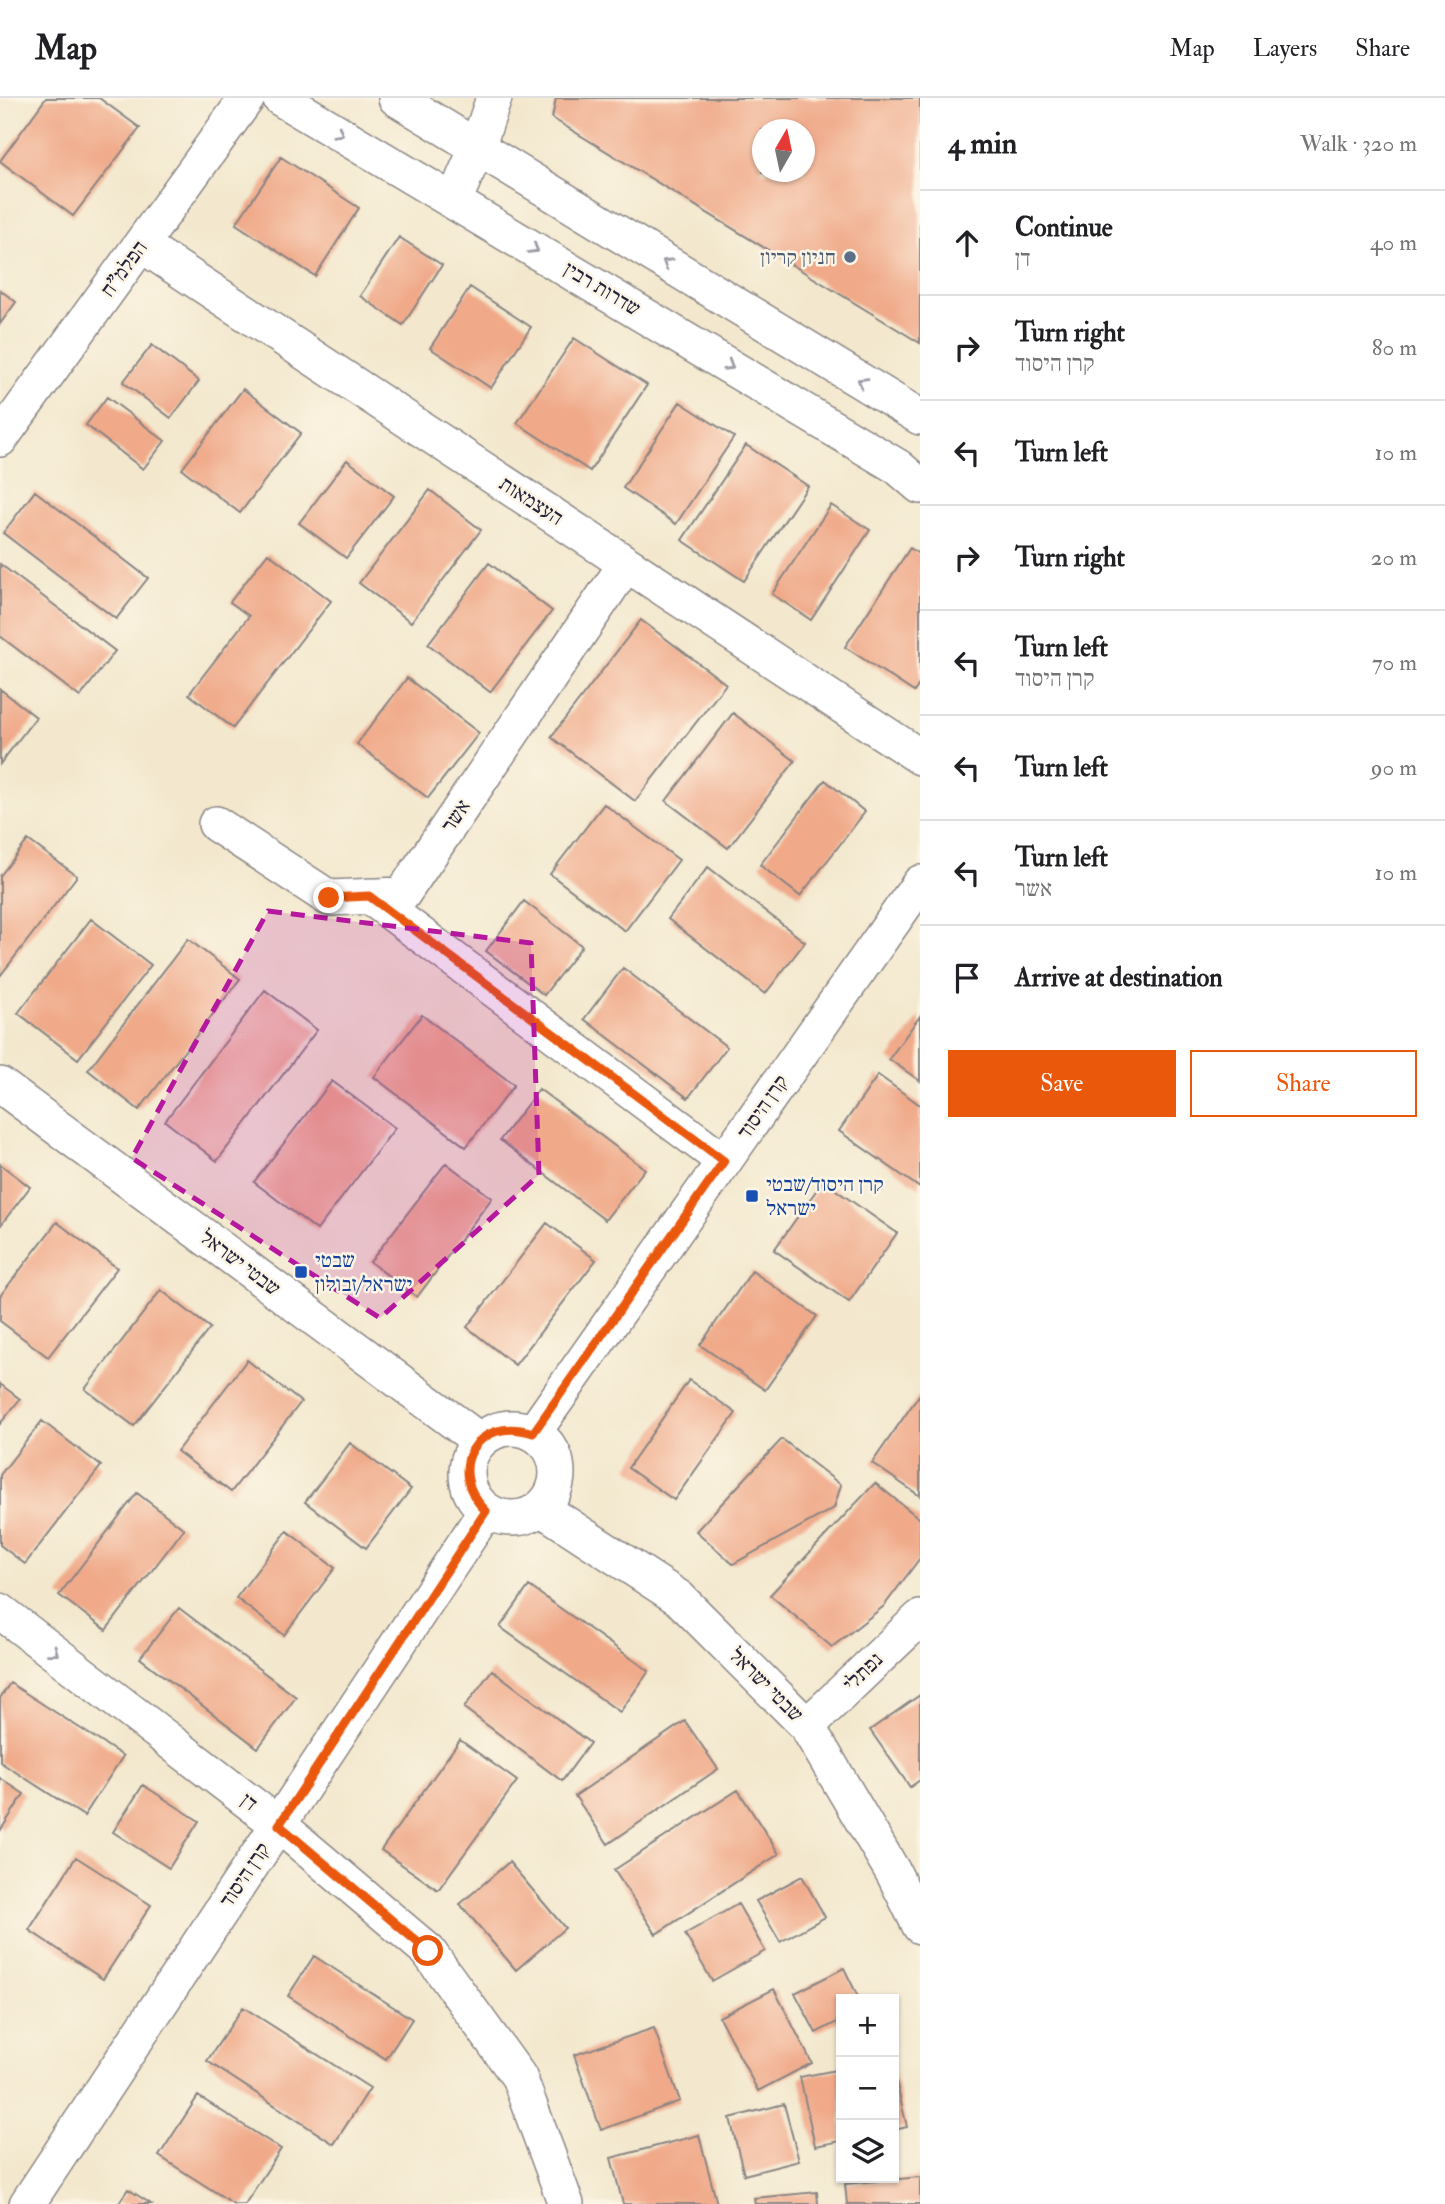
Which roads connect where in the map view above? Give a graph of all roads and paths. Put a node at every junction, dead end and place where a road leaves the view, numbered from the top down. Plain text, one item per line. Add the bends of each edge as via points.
1 (247, 98) edge
2 (280, 98) edge
3 (396, 98) edge
4 (494, 98) edge
5 (477, 148) junction
6 (454, 201) junction
7 (142, 245) junction
8 (920, 417) edge
9 (0, 439) edge
10 (920, 486) edge
11 (626, 564) junction
12 (920, 757) edge
13 (216, 824) dead end
14 (920, 883) edge
15 (369, 896) junction
16 (0, 1085) edge
17 (724, 1161) junction
18 (533, 1433) junction
19 (480, 1441) junction
20 (541, 1508) junction
21 (486, 1511) junction
22 (920, 1618) edge
23 (4, 1622) edge
24 (807, 1726) junction
25 (279, 1825) junction
26 (920, 1926) edge
27 (27, 2204) edge
28 (566, 2204) edge

1 - 7 street, הפלמ"ח
2 -> 6 street, שדרות רבין
3 - 5 street
4 - 5 street
5 - 6 street
8 -> 5 street
6 -> 10 street, שדרות רבין via 898,467
7 - 9 street, הפלמ"ח
7 - 11 street, העצמאות
11 - 12 street, העצמאות
11 - 15 street, אשר via 402,895
13 - 15 street, אשר via 329,898
14 - 17 street, קרן היסוד
15 - 17 street
16 - 19 street, שבטי ישראל
17 - 18 street, קרן היסוד
18 - 19 street via 505,1428
18 - 20 street via 545,1442 557,1469 551,1497
19 - 21 street via 471,1451 466,1477 469,1490
20 - 21 street via 514,1519
20 - 24 street, שבטי ישראל via 679,1598
21 - 25 street, קרן היסוד
22 - 24 street, נפתלי
23 -> 25 street, דן
24 - 26 street, שבטי ישראל via 894,1872
25 - 27 street, קרן היסוד
25 - 28 street, דן via 428,1951 519,2077

